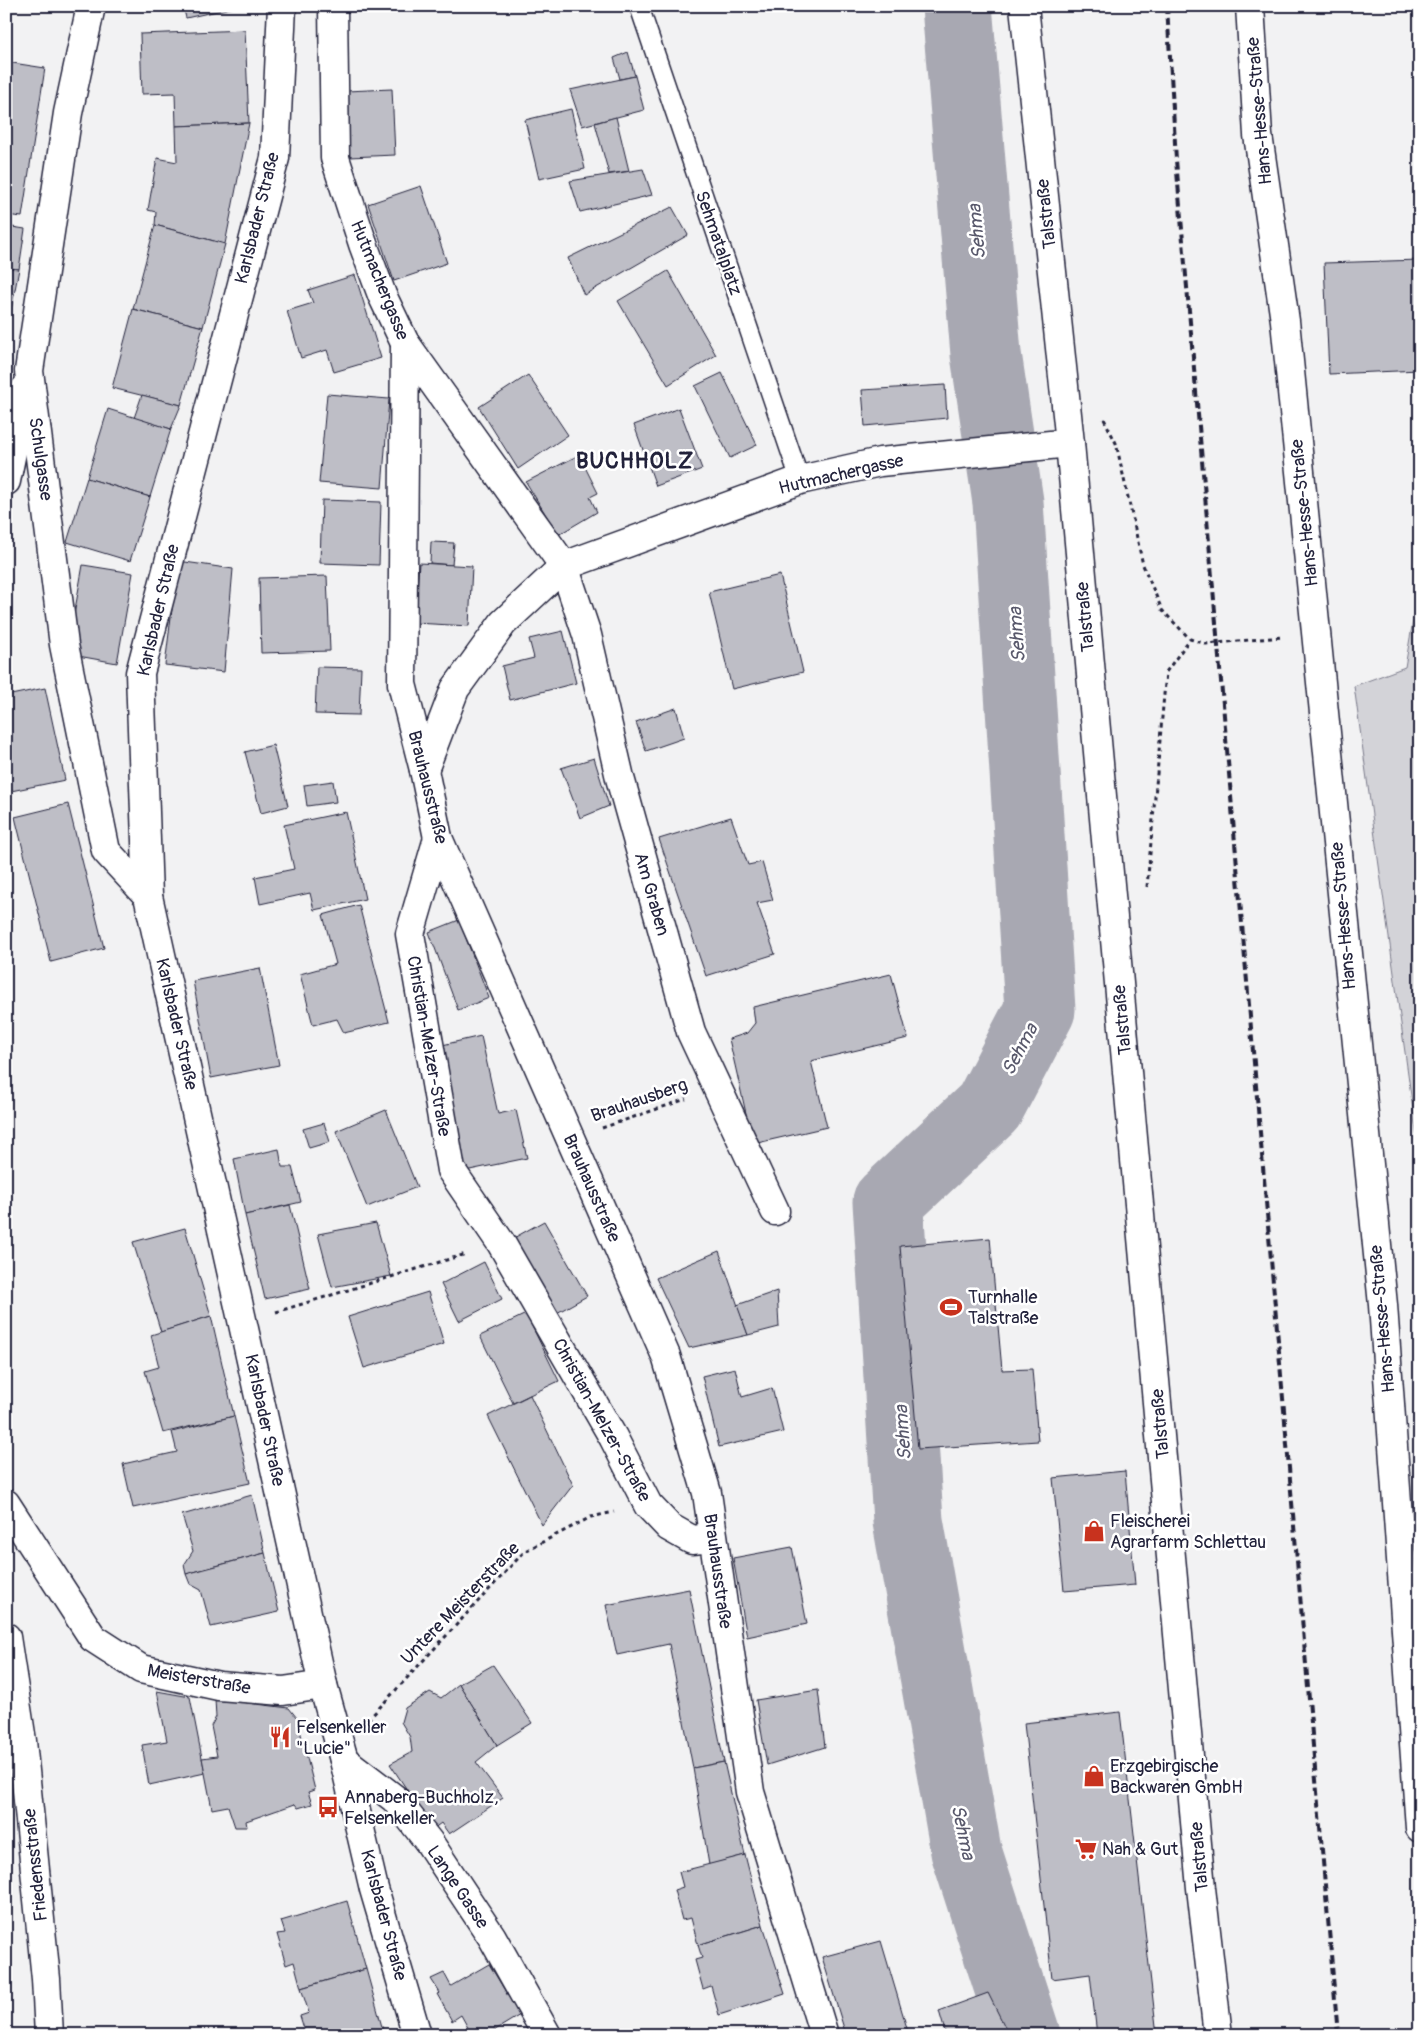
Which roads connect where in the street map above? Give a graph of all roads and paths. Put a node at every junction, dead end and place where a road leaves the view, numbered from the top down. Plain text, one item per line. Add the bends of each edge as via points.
1 (91, 6) edge
2 (282, 6) edge
3 (333, 6) edge
4 (639, 6) edge
5 (1024, 6) edge
6 (1250, 6) edge
7 (405, 343) junction
8 (29, 371) junction
9 (1103, 417) dead end
10 (1070, 444) junction
11 (800, 480) junction
12 (6, 481) edge
13 (564, 566) junction
14 (1317, 634) junction
15 (1190, 639) junction
16 (424, 770) junction
17 (438, 838) junction
18 (1147, 892) dead end
19 (148, 896) junction
20 (717, 1088) junction
21 (570, 1139) junction
22 (774, 1211) dead end
23 (501, 1244) junction
24 (244, 1322) junction
25 (6, 1504) edge
26 (648, 1505) junction
27 (713, 1538) junction
28 (6, 1637) edge
29 (323, 1685) junction
30 (341, 1748) junction
31 (1420, 1828) edge
32 (49, 2035) edge
33 (417, 2035) edge
34 (547, 2035) edge
35 (824, 2035) edge
36 (1218, 2035) edge

1 - 8 street, Schulgasse via 68,113
2 - 19 street, Karlsbader Straße via 274,158 140,673
3 - 7 street, Hutmachergasse via 335,158 382,295
4 - 11 lane, Sehmatalplatz
5 - 10 street, Talstraße
6 - 14 street, Hans-Hesse-Straße via 1258,135 1285,321
7 - 13 street, Hutmachergasse
7 - 16 street, Brauhausstraße via 402,684
8 - 12 street
8 - 19 street, Schulgasse via 64,645 106,851
9 - 15 path via 1116,443 1143,565 1162,610
10 - 11 street, Hutmachergasse via 880,462
10 - 36 street, Talstraße via 1201,1888
11 - 13 street, Hutmachergasse
13 - 16 street, Hutmachergasse via 503,623 455,688
13 - 20 street, Am Graben via 587,636 620,778 691,1032
14 - 15 path via 1206,644
14 - 31 street, Hans-Hesse-Straße via 1383,1305
15 - 18 path via 1166,672
16 - 17 street, Brauhausstraße
17 - 21 street, Brauhausstraße
17 - 23 street, Christian-Melzer-Straße via 410,934 451,1170
19 - 24 street, Karlsbader Straße
20 - 21 path, Brauhausberg
20 - 22 street, Am Graben
21 - 27 street, Brauhausstraße via 666,1356 707,1493
23 - 24 path
23 - 26 street, Christian-Melzer-Straße via 613,1437
24 - 29 street, Karlsbader Straße
25 - 29 street, Meisterstraße via 93,1638 141,1669 219,1686 283,1691
26 - 27 street, Christian-Melzer-Straße via 669,1527 692,1540
26 - 30 path, Untere Meisterstraße via 591,1517 525,1551
27 - 35 street, Brauhausstraße via 750,1792
28 - 32 street, Friedensstraße via 22,1741
29 - 30 street, Karlsbader Straße
30 - 33 street, Karlsbader Straße via 374,1889
30 - 34 street, Lange Gasse via 395,1799 428,1842 492,1937

